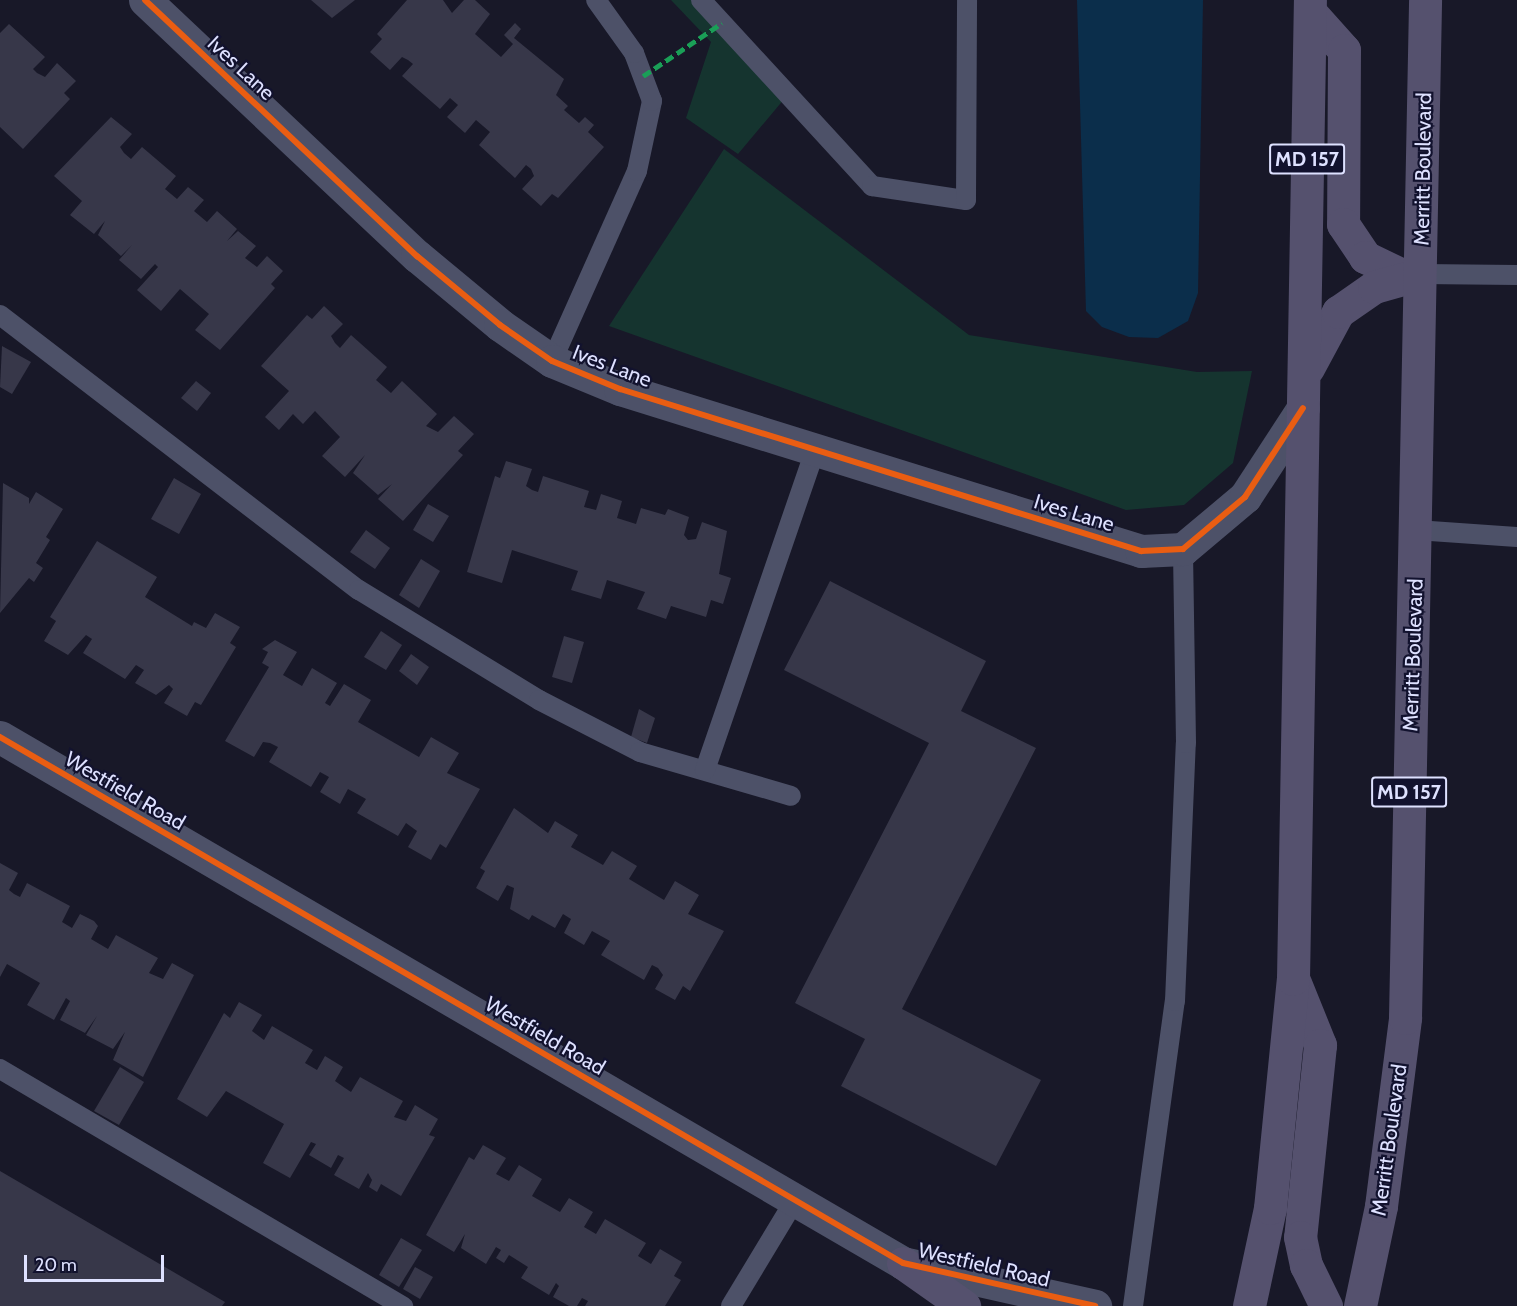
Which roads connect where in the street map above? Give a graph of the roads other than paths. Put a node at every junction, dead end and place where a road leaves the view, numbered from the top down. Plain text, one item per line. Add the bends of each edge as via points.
1 (145, 0) edge
2 (596, 0) edge
3 (701, 0) edge
4 (967, 0) edge
5 (1425, 0) edge
6 (1310, 6) edge
7 (1412, 275) junction
8 (1517, 275) edge
9 (0, 315) edge
10 (552, 361) junction
11 (1303, 395) junction
12 (815, 450) junction
13 (1416, 530) junction
14 (1517, 537) edge
15 (1183, 549) junction
16 (0, 737) edge
17 (705, 770) junction
18 (791, 796) dead end
19 (1293, 979) junction
20 (0, 1070) edge
21 (795, 1200) junction
22 (903, 1263) junction
23 (403, 1306) edge
24 (731, 1306) edge
25 (964, 1306) edge
26 (1095, 1306) edge
27 (1133, 1306) edge
28 (1249, 1306) edge
29 (1326, 1306) edge
30 (1360, 1306) edge

1 - 10 street, Ives Lane via 417,256
2 - 10 lane via 634,52 652,100 637,171
3 - 4 lane via 872,186 966,200
5 - 7 main road, Merritt Boulevard / MD 157
6 - 7 main road via 1344,50 1343,224 1365,257
6 - 11 main road, MD 157
7 - 8 lane
7 - 11 main road via 1338,312
7 - 13 main road, Merritt Boulevard / MD 157
9 - 17 lane via 359,590 539,700 640,752
10 - 12 street, Ives Lane via 620,389
11 - 15 street via 1245,498
11 - 19 main road, MD 157
12 - 15 street, Ives Lane via 1141,551
12 - 17 lane
13 - 14 lane
13 - 30 main road, Merritt Boulevard / MD 157 via 1405,1018 1381,1206
15 - 27 lane via 1186,743 1175,1001
16 - 21 street, Westfield Road
17 - 18 lane
19 - 28 main road, MD 157 via 1270,1208
19 - 29 main road via 1320,1045 1300,1237 1306,1265
20 - 23 lane
21 - 22 street, Westfield Road
21 - 24 lane
22 - 25 main road
22 - 26 street, Westfield Road

